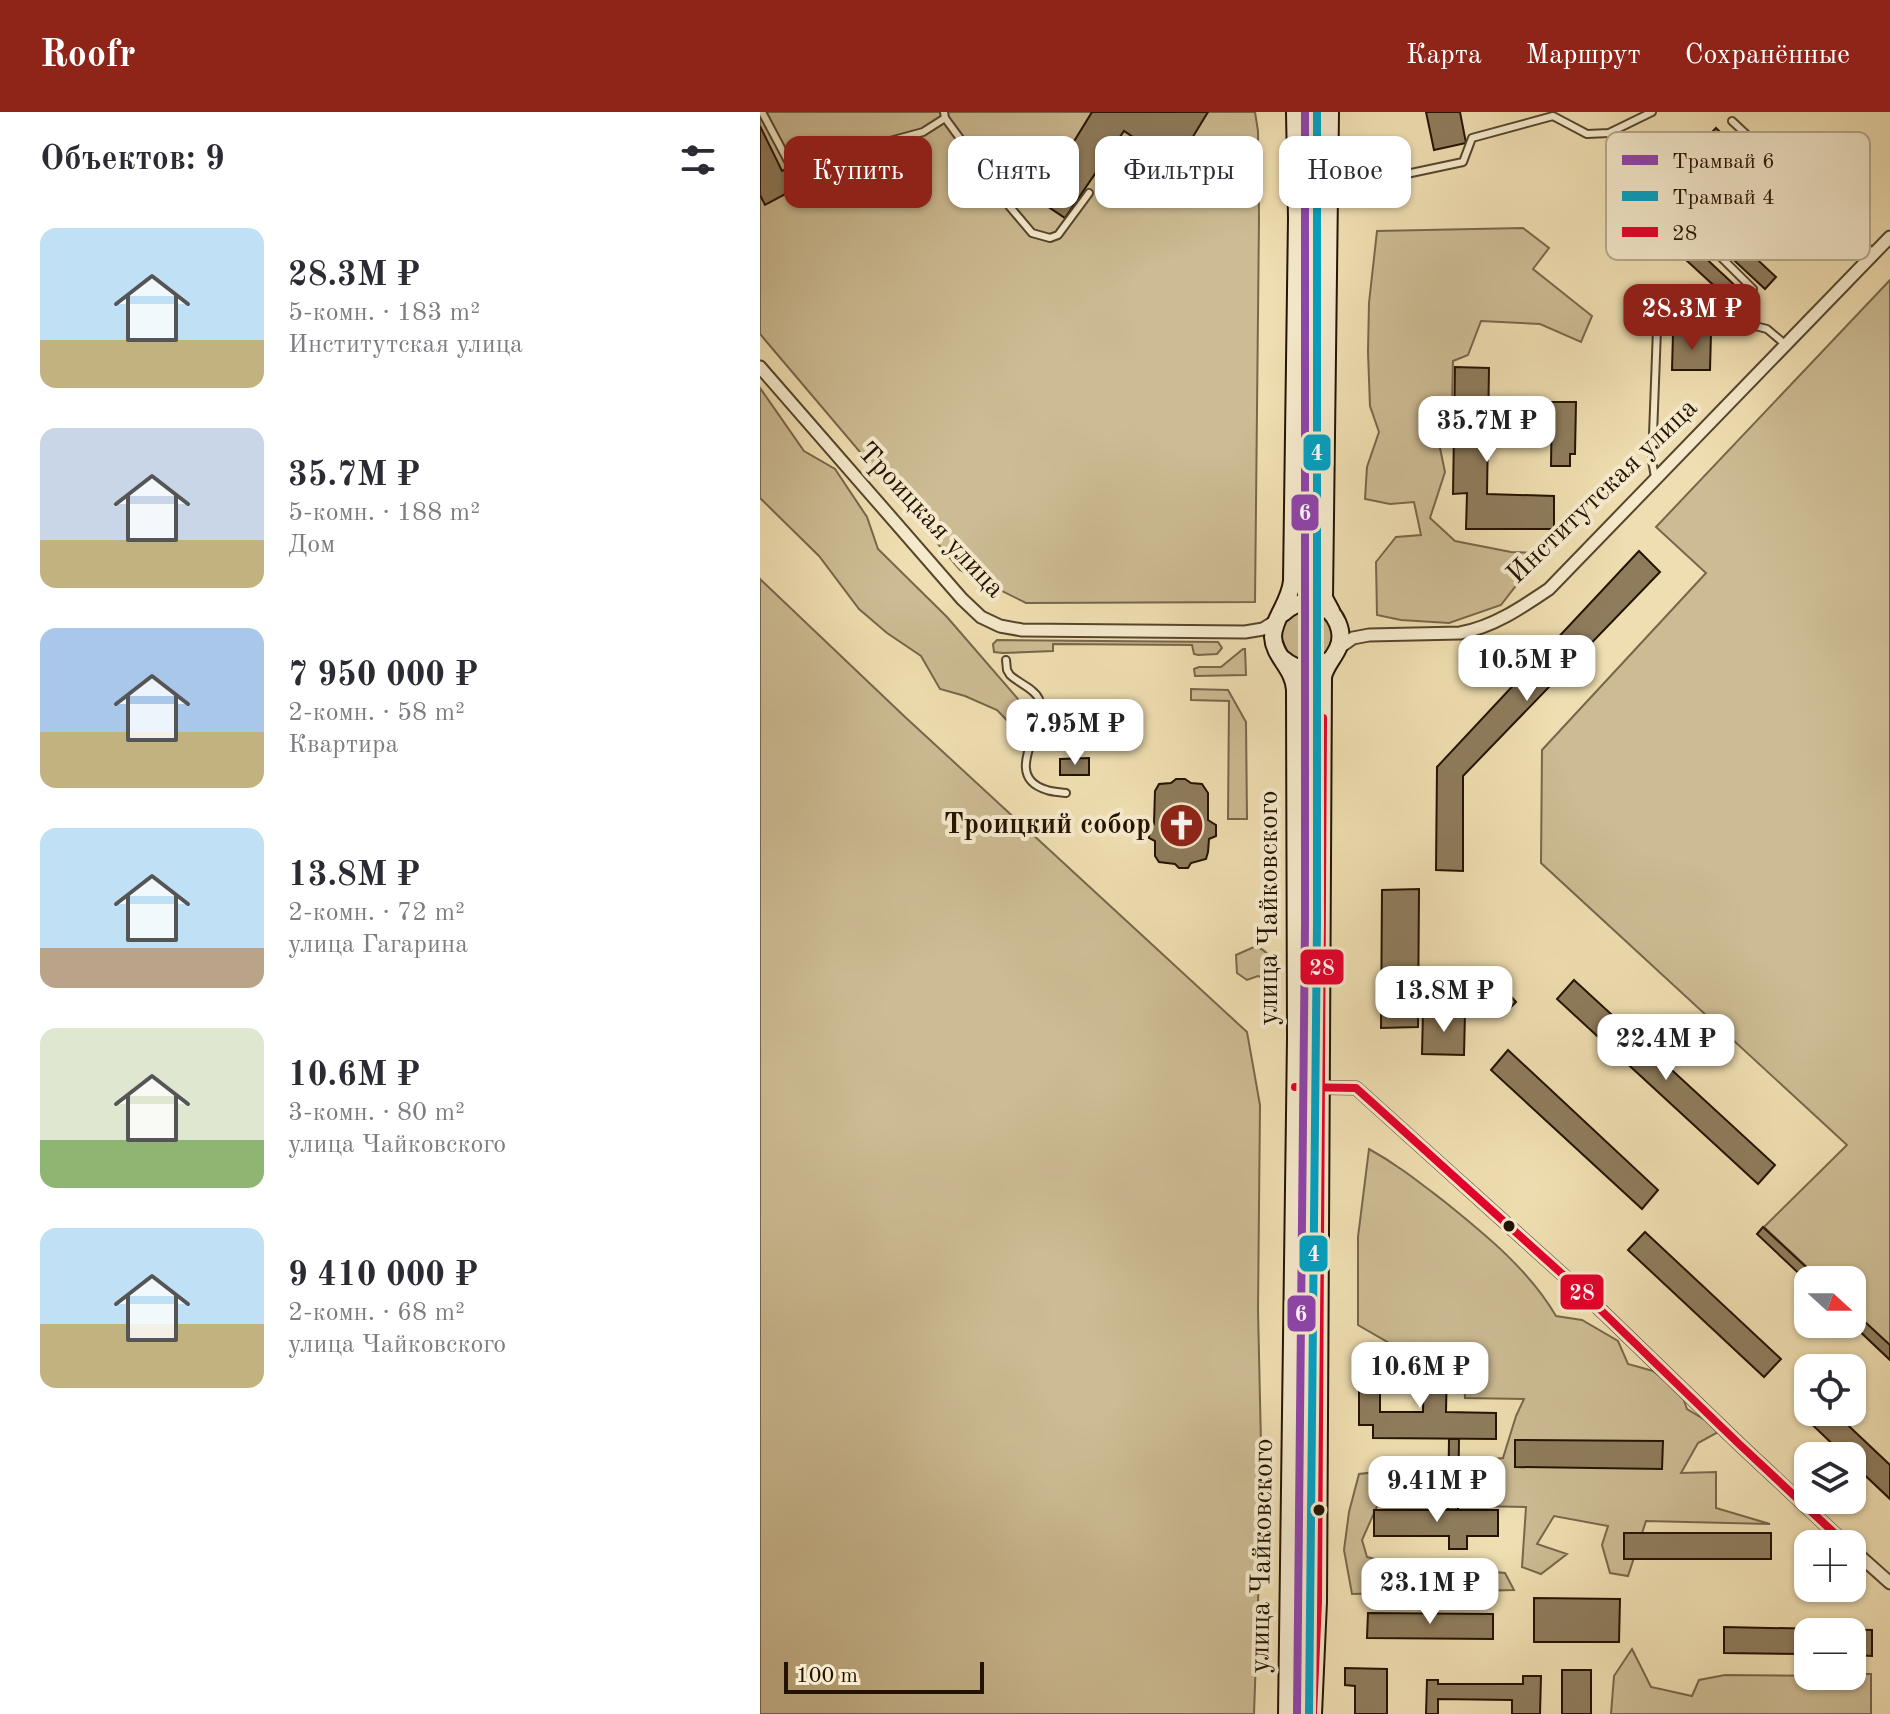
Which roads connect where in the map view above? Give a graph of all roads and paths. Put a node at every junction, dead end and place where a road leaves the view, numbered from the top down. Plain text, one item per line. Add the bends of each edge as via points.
1 (762, 112) edge
2 (1295, 112) edge
3 (1330, 112) edge
4 (1652, 112) edge
5 (944, 115) edge
6 (1732, 121) dead end
7 (1611, 132) edge
8 (1744, 132) edge
9 (1606, 133) edge
10 (1411, 173) edge
11 (1089, 193) dead end
12 (1890, 237) edge
13 (1870, 250) edge
14 (1874, 254) junction
15 (1870, 258) edge
16 (1724, 260) edge
17 (1868, 260) edge
18 (1753, 289) dead end
19 (1786, 345) junction
20 (760, 367) edge
21 (1656, 480) junction
22 (1328, 611) junction
23 (1280, 616) junction
24 (1245, 632) junction
25 (1369, 635) junction
26 (1279, 654) junction
27 (1334, 655) junction
28 (1006, 660) dead end
29 (1066, 793) dead end
30 (1321, 1086) junction
31 (1295, 1087) junction
32 (1831, 1530) edge
33 (1866, 1562) edge
34 (1890, 1583) edge
35 (1287, 1714) edge
36 (1313, 1714) edge

1 - 5 lane via 788,161 832,147 879,144 923,132
2 - 23 main road, улица Чайковского via 1292,581
3 - 22 main road via 1324,598
4 - 7 lane
5 - 11 lane via 1032,233 1058,235
6 - 8 lane
9 - 10 lane via 1587,134 1553,116 1472,138 1463,162
12 - 14 street, Институтская улица
13 - 14 lane
14 - 15 street, Институтская улица
16 - 18 lane
17 - 19 street, Институтская улица
19 - 21 street, Институтская улица
19 - 21 lane via 1767,329 1704,308 1658,303 1652,461
20 - 24 street, Троицкая улица via 981,617 1022,630
21 - 25 street, Институтская улица via 1549,589 1514,614 1460,633
22 - 23 main road via 1301,603
22 - 25 street via 1348,628
22 - 27 main road via 1340,633
23 - 24 street via 1263,629
23 - 26 main road, улица Чайковского via 1273,635
24 - 26 street
25 - 27 street, Институтская улица via 1348,640
26 - 27 main road via 1303,669 1320,667
26 - 31 main road, улица Чайковского via 1295,690
27 - 30 main road, улица Чайковского via 1323,677
28 - 29 lane via 1010,675 1034,692 1041,705 1026,769 1039,787
30 - 31 street
30 - 32 street via 1356,1088 1581,1291
30 - 36 main road, улица Чайковского
31 - 35 main road, улица Чайковского
33 - 34 street

